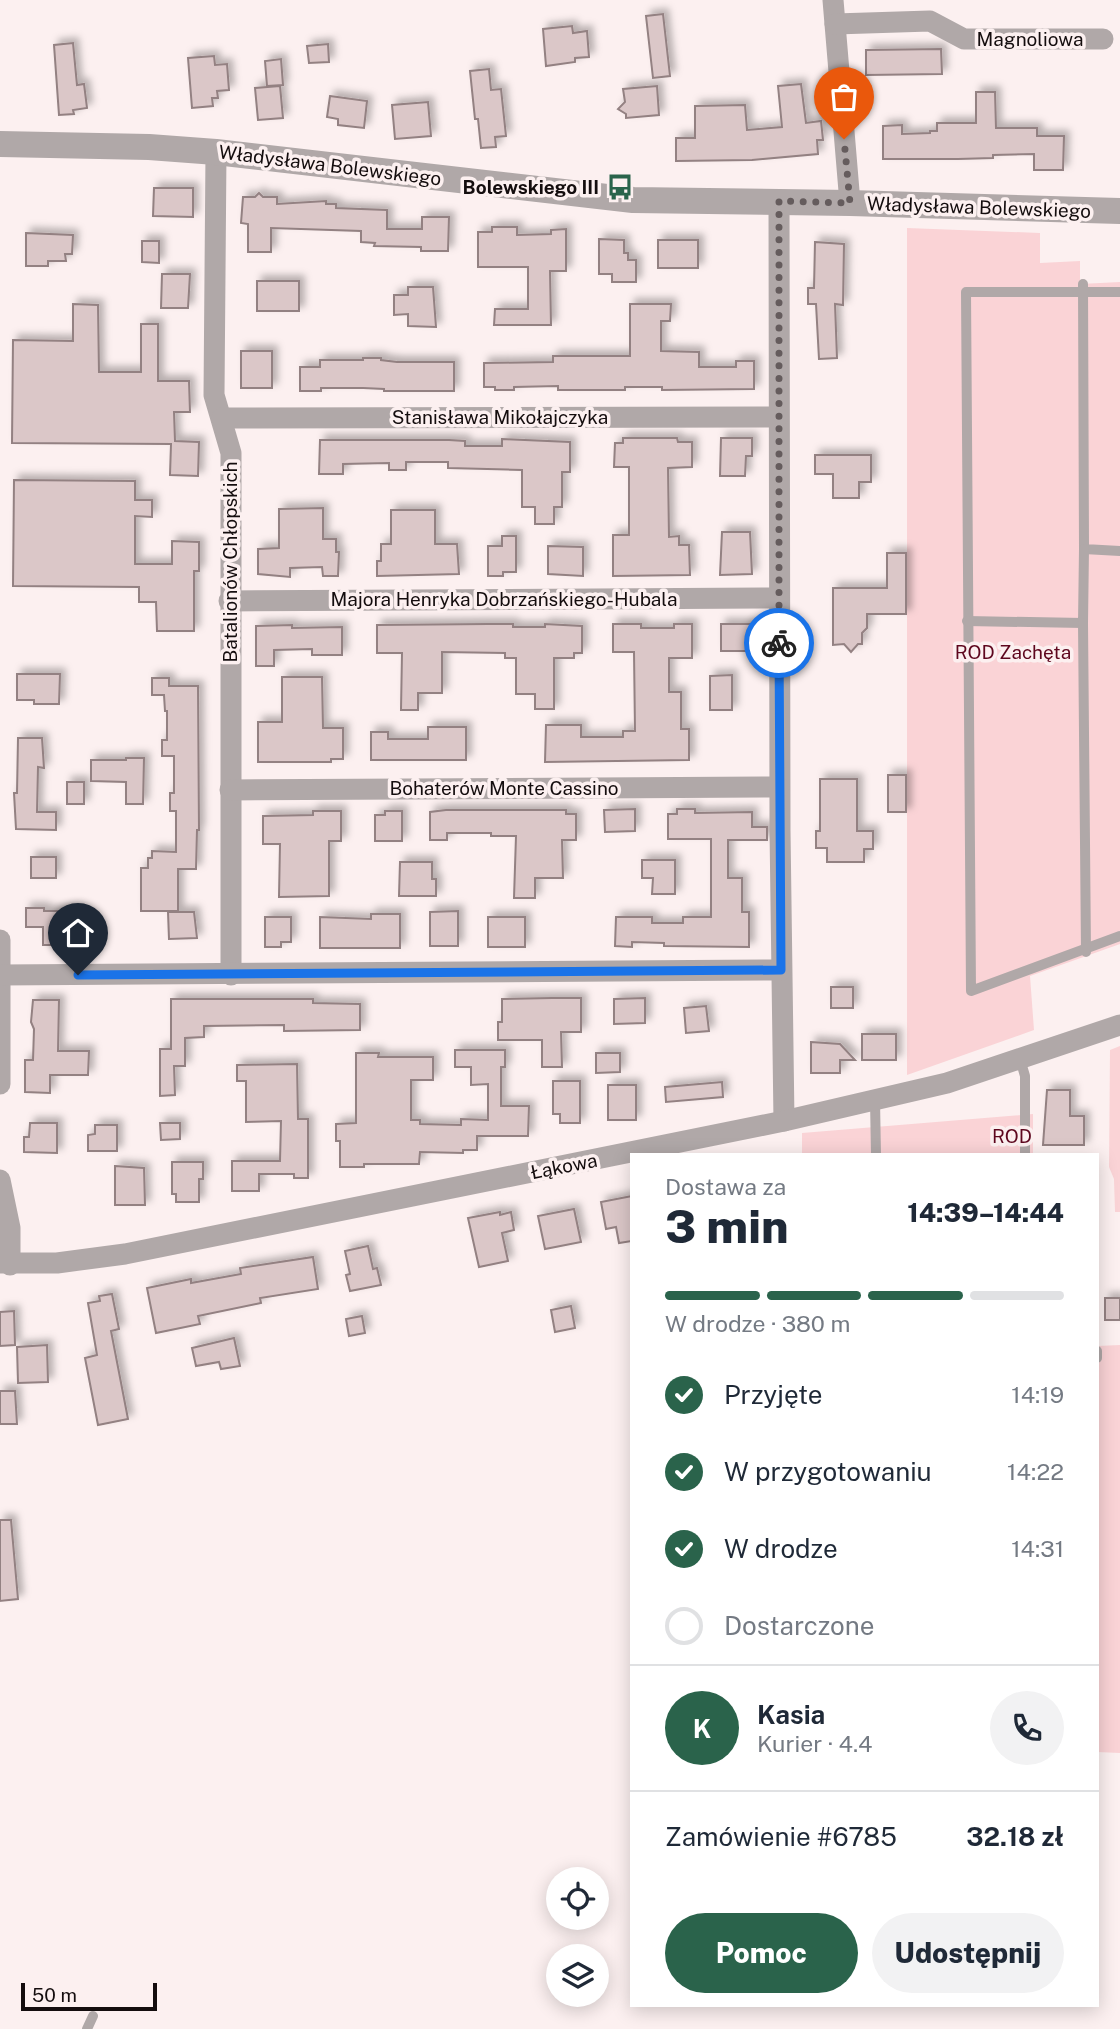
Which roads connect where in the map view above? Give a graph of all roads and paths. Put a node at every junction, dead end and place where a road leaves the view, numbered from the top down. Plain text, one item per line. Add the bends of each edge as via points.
1 (833, 0) edge
2 (835, 24) junction
3 (1103, 39) dead end
4 (0, 144) edge
5 (216, 152) junction
6 (779, 201) junction
7 (850, 203) junction
8 (1120, 211) edge
9 (1083, 289) junction
10 (1120, 292) edge
11 (778, 417) junction
12 (222, 418) junction
13 (1084, 549) junction
14 (1120, 551) edge
15 (779, 598) junction
16 (229, 601) junction
17 (967, 621) junction
18 (1083, 622) junction
19 (779, 787) junction
20 (230, 790) junction
21 (1120, 936) edge
22 (0, 940) edge
23 (1086, 952) junction
24 (781, 970) junction
25 (1, 975) edge
26 (231, 975) junction
27 (1120, 1025) edge
28 (1020, 1059) junction
29 (0, 1084) edge
30 (875, 1100) junction
31 (784, 1121) junction
32 (876, 1153) edge
33 (1025, 1153) edge
34 (0, 1180) edge
35 (5, 1264) edge
36 (93, 2016) dead end
37 (87, 2029) edge

1 - 2 street
2 - 3 street, Magnoliowa via 930,21 964,39
2 - 7 street
4 - 5 street, Władysława Bolewskiego
5 - 6 street, Władysława Bolewskiego via 617,198
5 - 12 street, Batalionów Chłopskich via 214,395
6 - 7 street, Władysława Bolewskiego
6 - 11 street
7 - 8 street, Władysława Bolewskiego
9 - 10 lane
9 - 13 lane
9 - 17 lane via 966,292
11 - 12 street, Stanisława Mikołajczyka
11 - 15 street
12 - 16 street, Batalionów Chłopskich via 231,453
13 - 14 lane
13 - 18 lane
15 - 16 street, Majora Henryka Dobrzańskiego-Hubala
15 - 19 street
16 - 20 street, Batalionów Chłopskich
17 - 18 lane
17 - 23 lane via 971,991
18 - 23 lane
19 - 20 street, Bohaterów Monte Cassino
19 - 24 street
20 - 26 street, Batalionów Chłopskich
21 - 23 lane
22 - 25 street
24 - 26 street
24 - 31 street
25 - 26 street
25 - 29 street
27 - 28 street, Łąkowa
28 - 30 street, Łąkowa
28 - 33 lane via 1025,1076
30 - 31 street, Łąkowa
30 - 32 lane
31 - 35 street, Łąkowa via 125,1254 57,1264
34 - 35 street via 10,1228
36 - 37 lane

